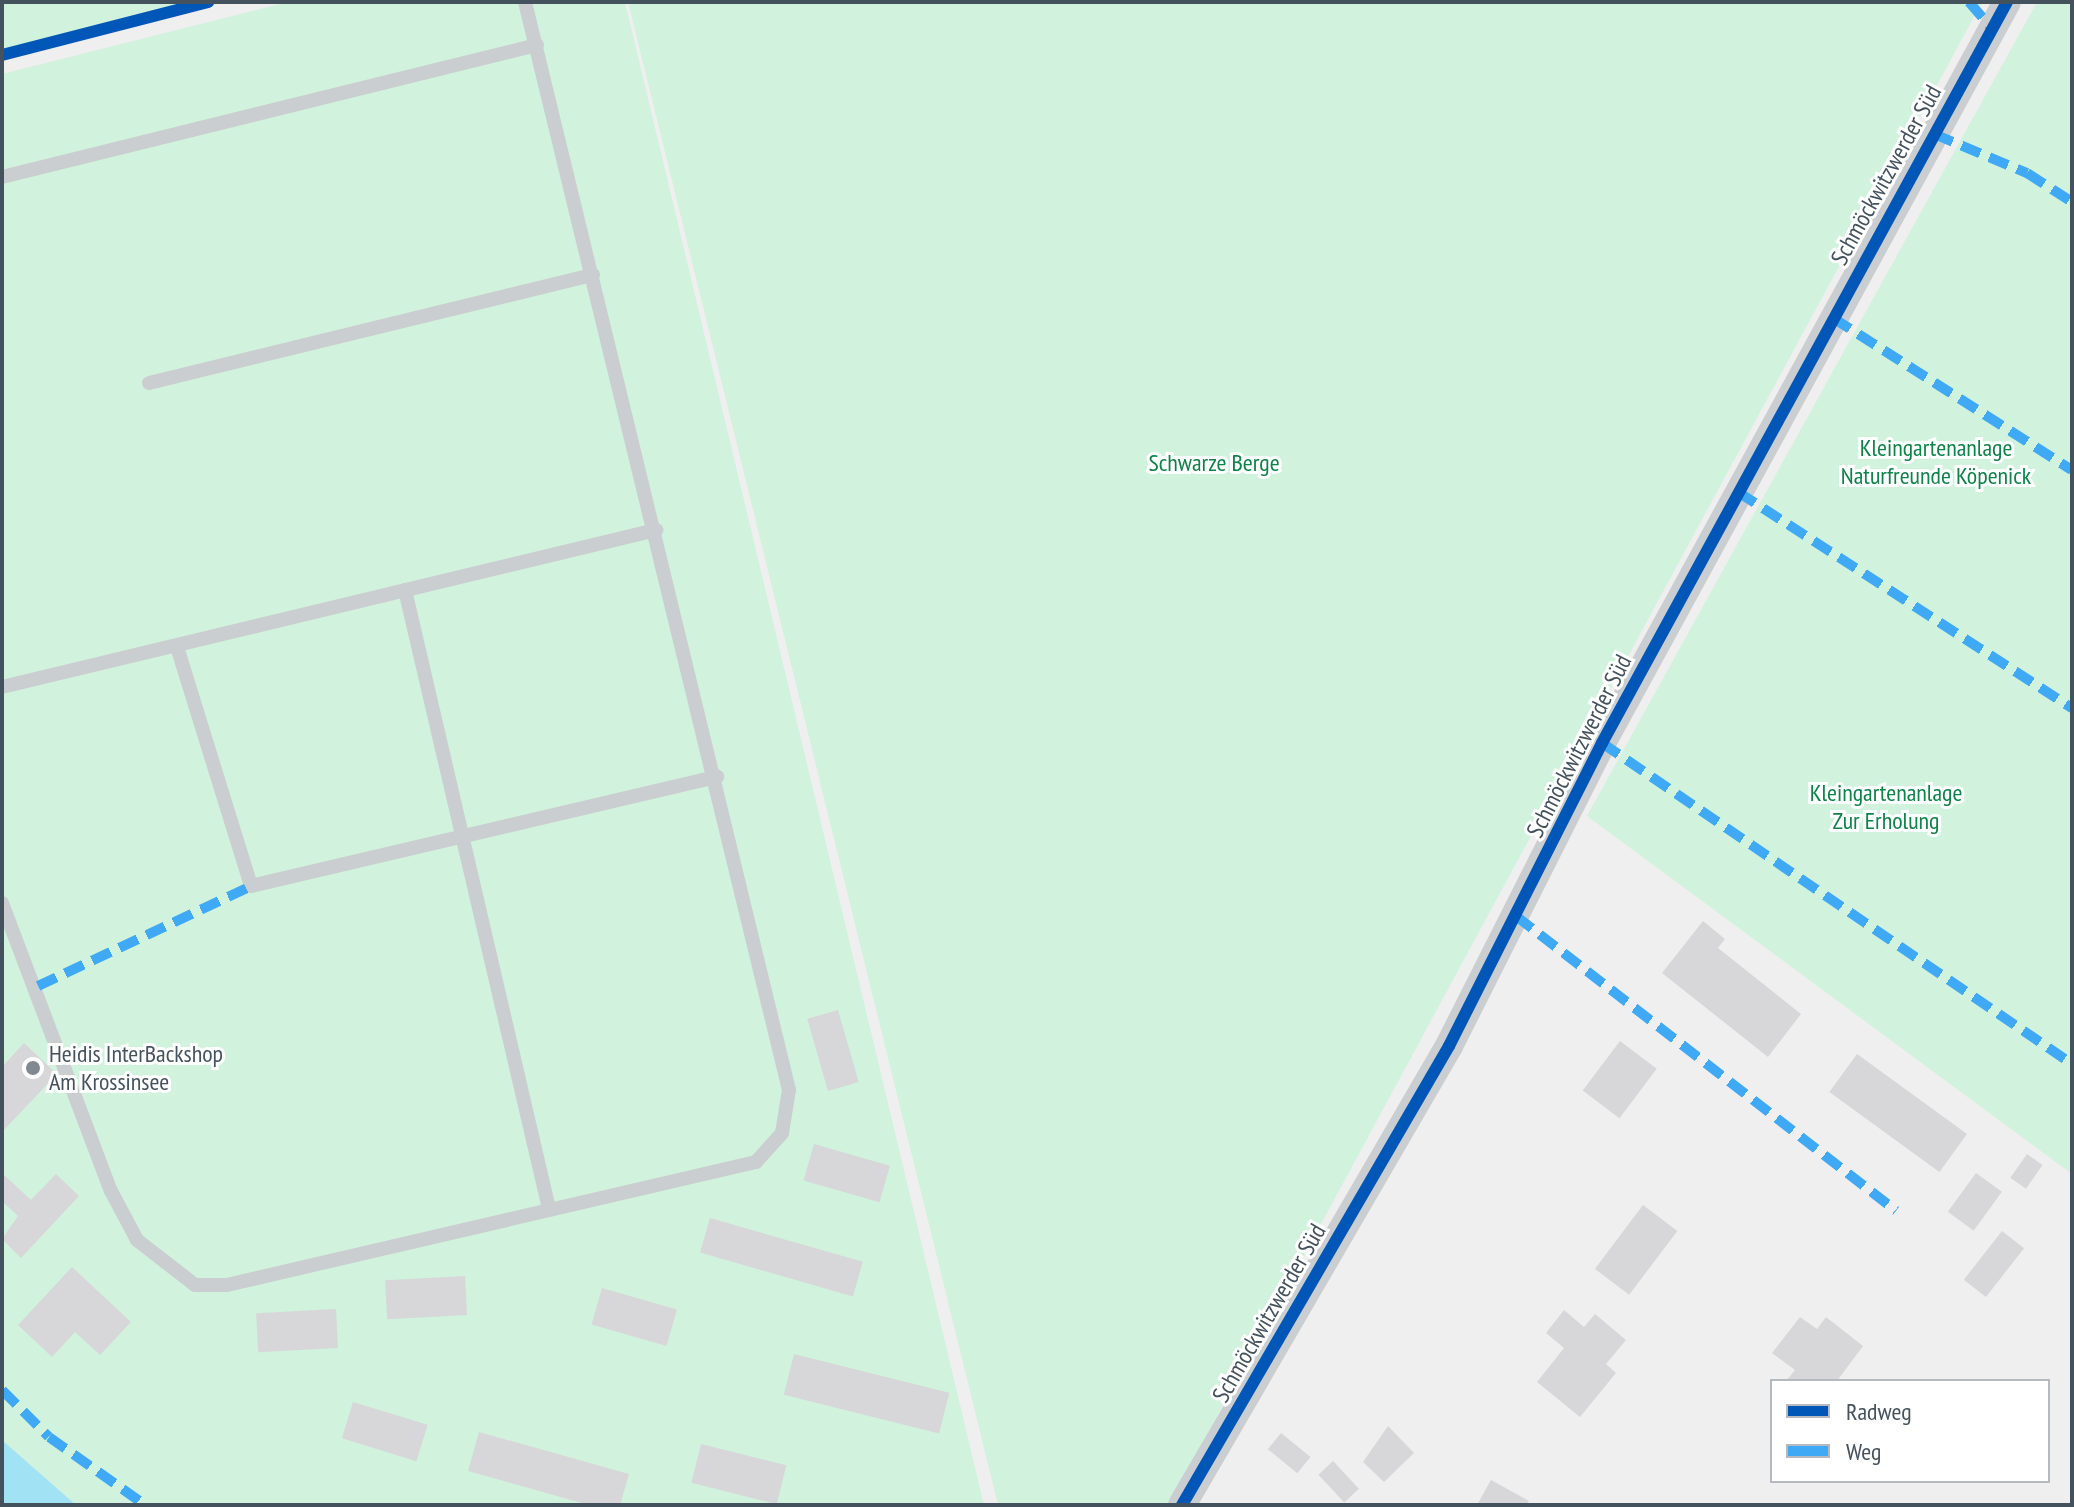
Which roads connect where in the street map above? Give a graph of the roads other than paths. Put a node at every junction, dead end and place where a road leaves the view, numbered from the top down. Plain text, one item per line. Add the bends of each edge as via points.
1 (525, 2) edge
2 (2007, 2) edge
3 (537, 45) junction
4 (2, 177) edge
5 (593, 275) junction
6 (149, 383) dead end
7 (656, 530) junction
8 (405, 590) junction
9 (178, 650) junction
10 (2, 687) edge
11 (717, 777) junction
12 (467, 837) junction
13 (2, 903) edge
14 (549, 1209) junction
15 (1182, 1505) edge

1 - 3 lane
2 - 15 street, Schmöckwitzwerder Süd via 1602,743 1449,1046
3 - 4 lane
3 - 5 lane
5 - 6 lane
5 - 7 lane
7 - 8 lane
7 - 11 lane
8 - 9 lane
8 - 12 lane
9 - 10 lane
9 - 12 lane via 251,886
11 - 12 lane
11 - 14 lane via 789,1090 782,1133 756,1162
12 - 14 lane
13 - 14 lane via 111,1191 137,1240 195,1285 227,1285

